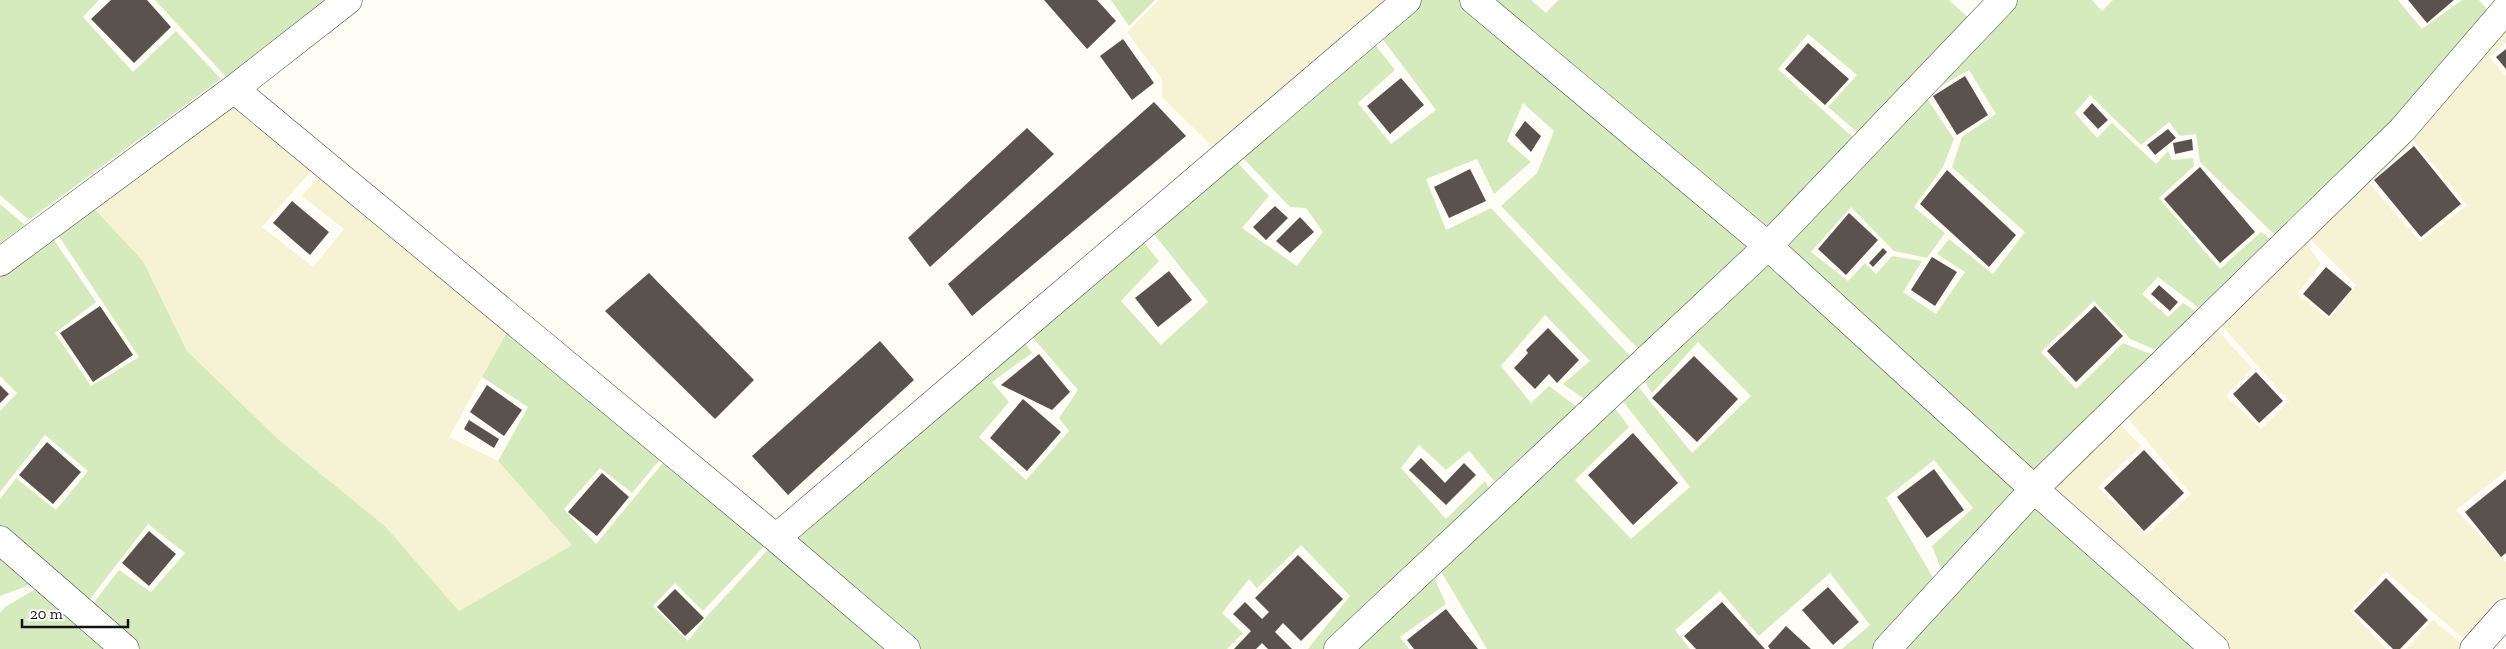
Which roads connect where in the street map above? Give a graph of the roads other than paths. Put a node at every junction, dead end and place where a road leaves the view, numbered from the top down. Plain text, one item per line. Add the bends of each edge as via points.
1 (348, 0) edge
2 (1407, 0) edge
3 (1474, 0) edge
4 (2003, 0) edge
5 (2506, 9) edge
6 (234, 89) junction
7 (1768, 246) junction
8 (0, 262) edge
9 (2034, 489) junction
10 (776, 538) junction
11 (0, 540) edge
12 (2506, 614) edge
13 (125, 649) edge
14 (906, 649) edge
15 (1338, 649) edge
16 (1887, 649) edge
17 (2215, 649) edge
18 (2474, 649) edge

1 - 6 street
2 - 10 street
3 - 7 street
4 - 7 street
5 - 9 street via 2402,130
6 - 8 street
6 - 10 street
7 - 9 street
7 - 15 street
9 - 16 street
9 - 17 street
10 - 14 street
11 - 13 street
12 - 18 street

